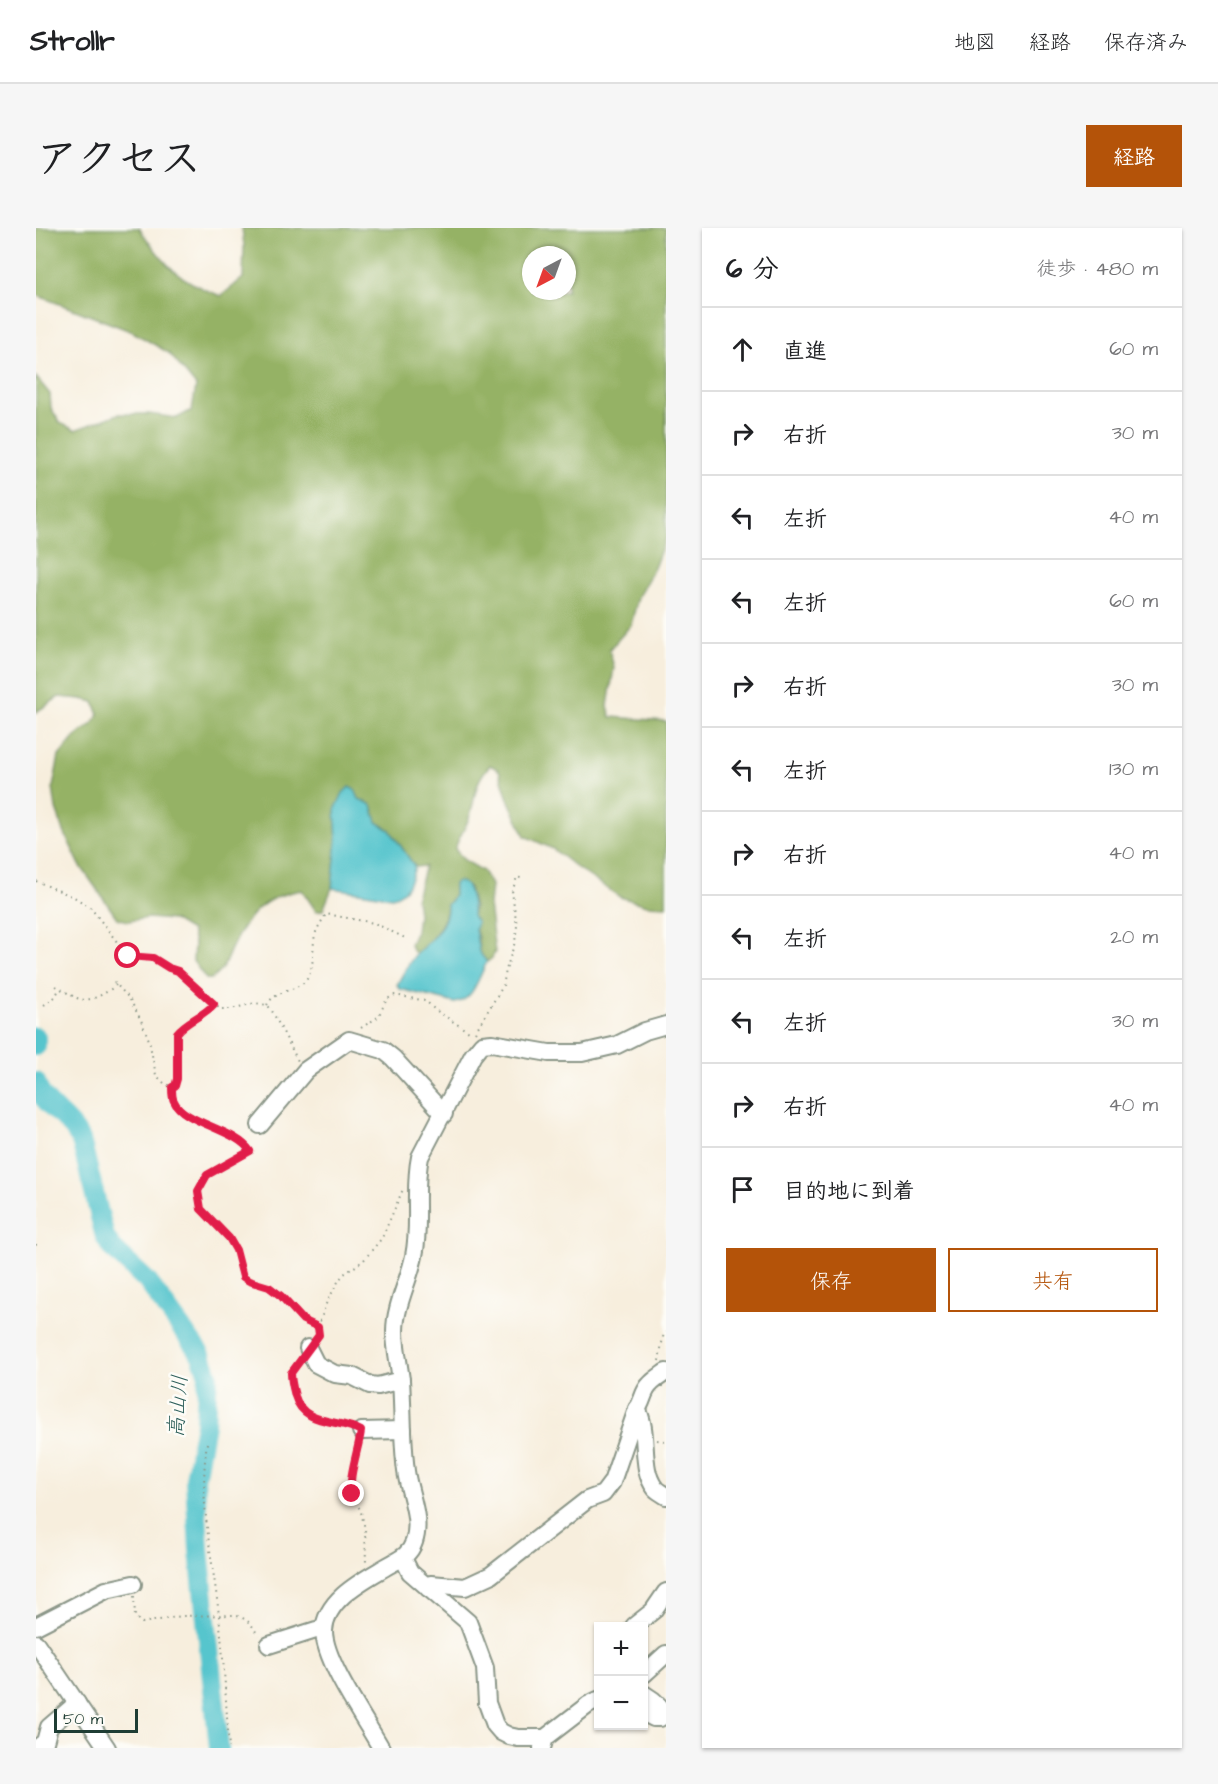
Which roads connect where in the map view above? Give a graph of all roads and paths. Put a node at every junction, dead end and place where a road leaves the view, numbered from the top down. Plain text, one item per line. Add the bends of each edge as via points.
1 (524, 879) dead end
2 (36, 881) edge
3 (405, 938) dead end
4 (56, 986) dead end
5 (60, 988) junction
6 (214, 1004) junction
7 (44, 1005) dead end
8 (267, 1005) junction
9 (666, 1025) edge
10 (349, 1040) junction
11 (306, 1070) junction
12 (172, 1087) junction
13 (444, 1114) junction
14 (260, 1125) dead end
15 (250, 1151) junction
16 (255, 1155) dead end
17 (417, 1176) junction
18 (36, 1244) edge
19 (36, 1250) edge
20 (318, 1327) junction
21 (666, 1332) edge
22 (308, 1348) junction
23 (666, 1372) edge
24 (401, 1380) junction
25 (649, 1385) junction
26 (637, 1410) junction
27 (403, 1430) junction
28 (361, 1431) junction
29 (207, 1443) dead end
30 (666, 1496) edge
31 (403, 1558) junction
32 (369, 1577) junction
33 (133, 1584) joint
34 (428, 1588) junction
35 (666, 1592) edge
36 (217, 1615) junction
37 (639, 1622) edge
38 (36, 1626) edge
39 (324, 1630) junction
40 (36, 1643) edge
41 (269, 1646) joint
42 (666, 1654) edge
43 (648, 1670) edge
44 (648, 1697) edge
45 (594, 1702) edge
46 (77, 1703) junction
47 (648, 1715) edge
48 (665, 1717) edge
49 (543, 1743) edge
50 (37, 1748) edge
51 (107, 1748) edge
52 (229, 1748) edge
53 (381, 1748) edge

1 - 10 path via 517,877 513,886 517,926 503,986 474,1035 426,1001 395,995 387,999 378,1017 351,1034
2 - 6 path via 82,901 128,956 153,958 178,971
3 - 8 path via 374,923 326,914 315,934 308,977 269,1000
4 - 5 path
5 - 7 path
5 - 12 path via 84,1000 102,996 115,984 129,998 141,1020 156,1075
6 - 8 path via 224,1009
6 - 12 path via 177,1033 177,1079
8 - 11 path
9 - 13 street via 617,1045 582,1053 482,1044
10 - 11 street
10 - 13 street via 377,1048 393,1058
11 - 14 street
12 - 15 path via 179,1108 240,1141
13 - 17 street via 420,1157
15 - 16 path
15 - 20 path via 207,1175 198,1191 201,1209 229,1238 243,1277 269,1287 303,1320
17 - 20 path via 401,1190 382,1238 363,1261 339,1280
17 - 24 street via 414,1256 395,1329
18 - 19 path
20 - 22 path via 319,1335
21 - 25 path
22 - 24 street via 316,1364 335,1374 378,1386
22 - 28 path via 291,1373 301,1408 319,1420
23 - 25 street
24 - 27 street
25 - 26 street
26 - 30 street via 642,1418 652,1484
26 - 34 street via 612,1482 603,1494 582,1504 491,1575 465,1587 431,1584
27 - 28 street
27 - 31 street via 406,1472 416,1519 415,1541
28 - 32 path via 350,1488 363,1521
29 - 36 path via 203,1482
31 - 32 street
31 - 34 street via 410,1572
32 - 39 street via 335,1603
33 - 36 path via 135,1617 142,1623
33 - 38 street via 106,1590
34 - 49 street via 468,1622 485,1668 487,1703 495,1725 509,1736
35 - 37 street via 653,1611
36 - 41 path via 240,1616 253,1625 263,1644
36 - 52 path
39 - 41 street
39 - 53 street via 330,1656
40 - 46 street
42 - 43 street
44 - 48 street via 660,1706
45 - 49 street
46 - 50 street via 49,1727 45,1742
46 - 51 street
47 - 48 street

